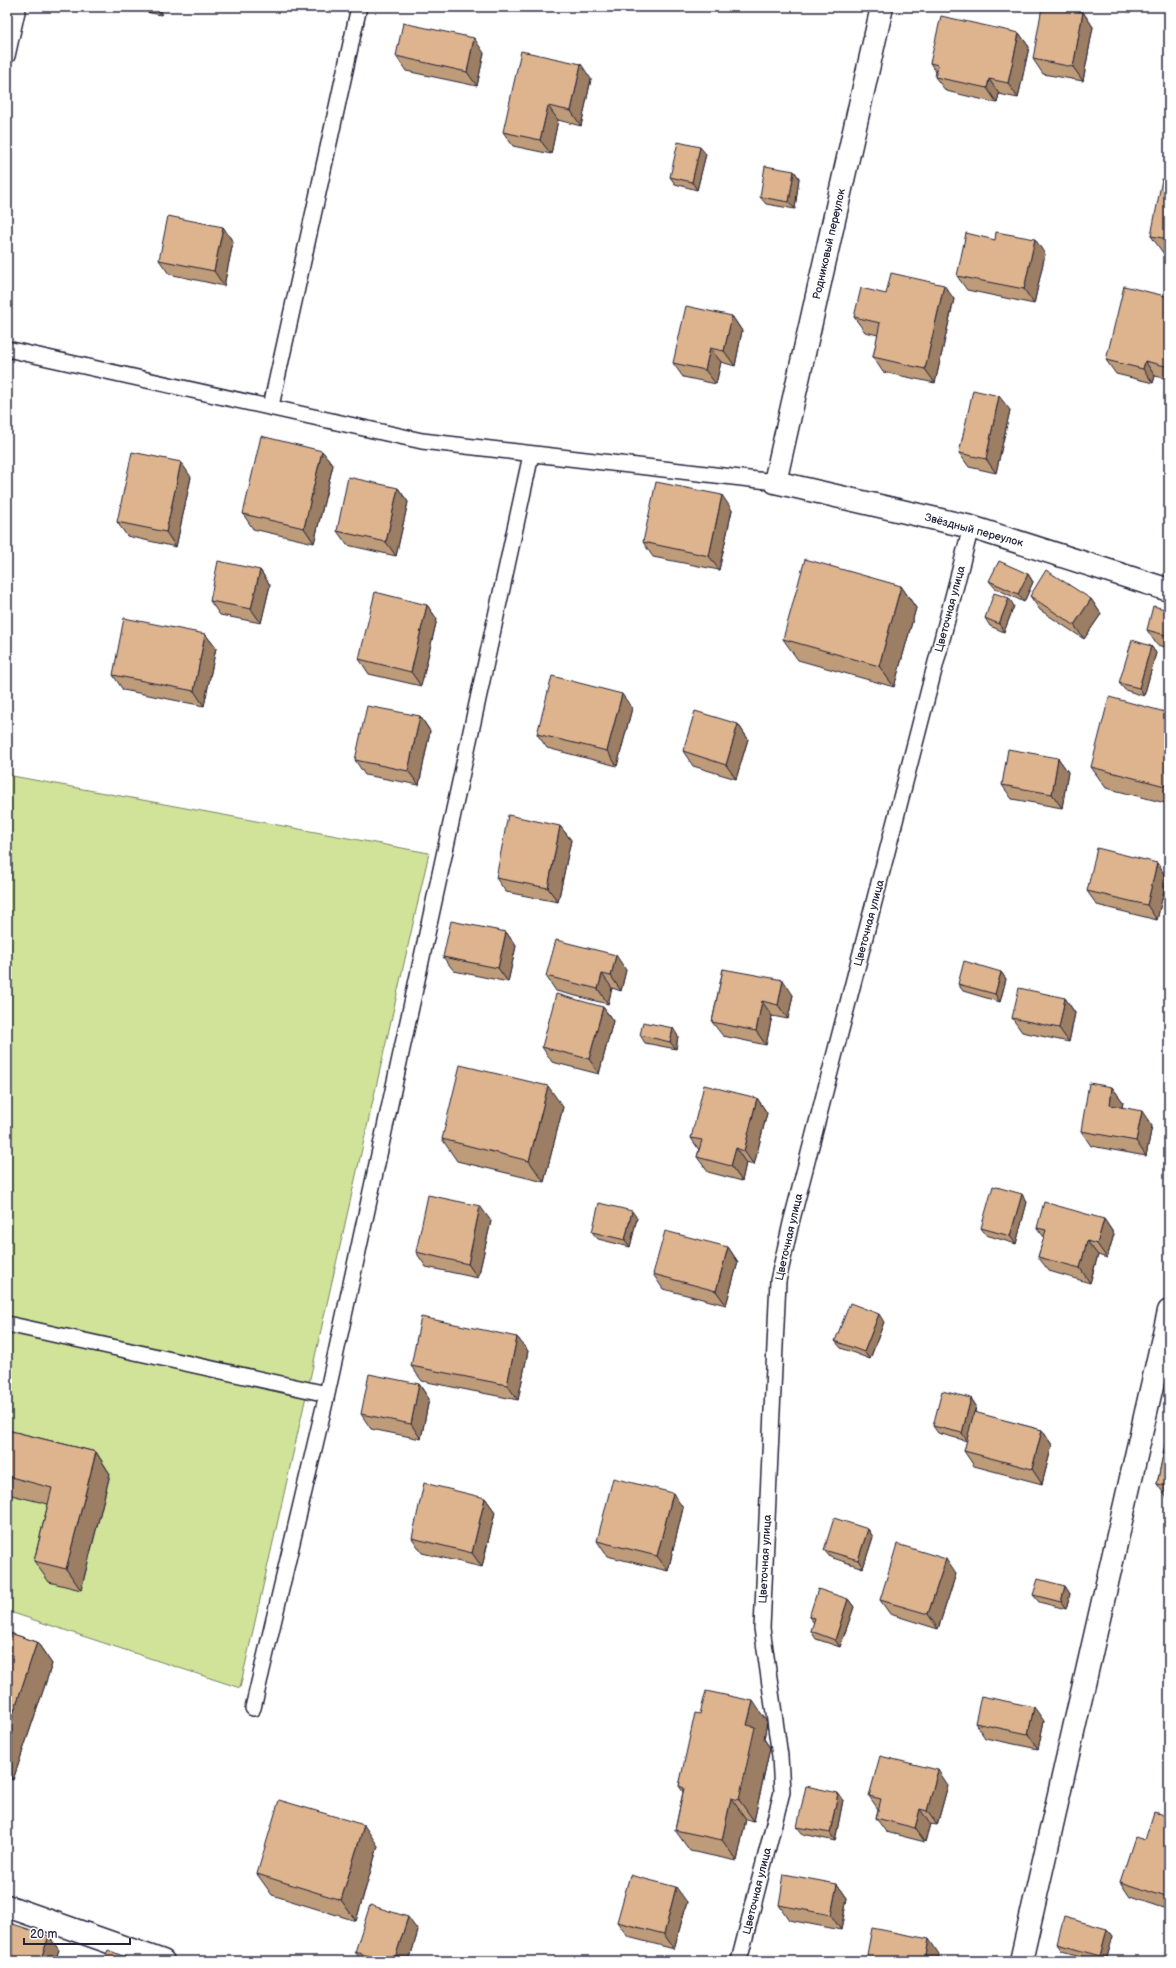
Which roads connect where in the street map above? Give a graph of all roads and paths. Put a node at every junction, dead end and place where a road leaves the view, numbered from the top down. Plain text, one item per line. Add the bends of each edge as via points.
1 (18, 7) edge
2 (359, 7) edge
3 (882, 7) edge
4 (7, 56) edge
5 (7, 348) edge
6 (271, 406) junction
7 (532, 454) junction
8 (775, 482) junction
9 (971, 528) junction
10 (1169, 590) edge
11 (1169, 1310) edge
12 (7, 1324) edge
13 (327, 1394) junction
14 (253, 1708) dead end
15 (7, 1906) edge
16 (163, 1961) edge
17 (739, 1961) edge
18 (1021, 1961) edge

1 - 4 lane
2 - 6 lane
3 - 8 street, Родниковый переулок
5 - 6 lane
6 - 7 lane via 422,441
7 - 8 lane
7 - 13 lane
8 - 9 street, Звёздный переулок
9 - 10 street, Звёздный переулок
9 - 17 lane, Цветочная улица via 778,1281 762,1628 780,1756 782,1792
11 - 18 street
12 - 13 lane
13 - 14 lane
15 - 16 street

